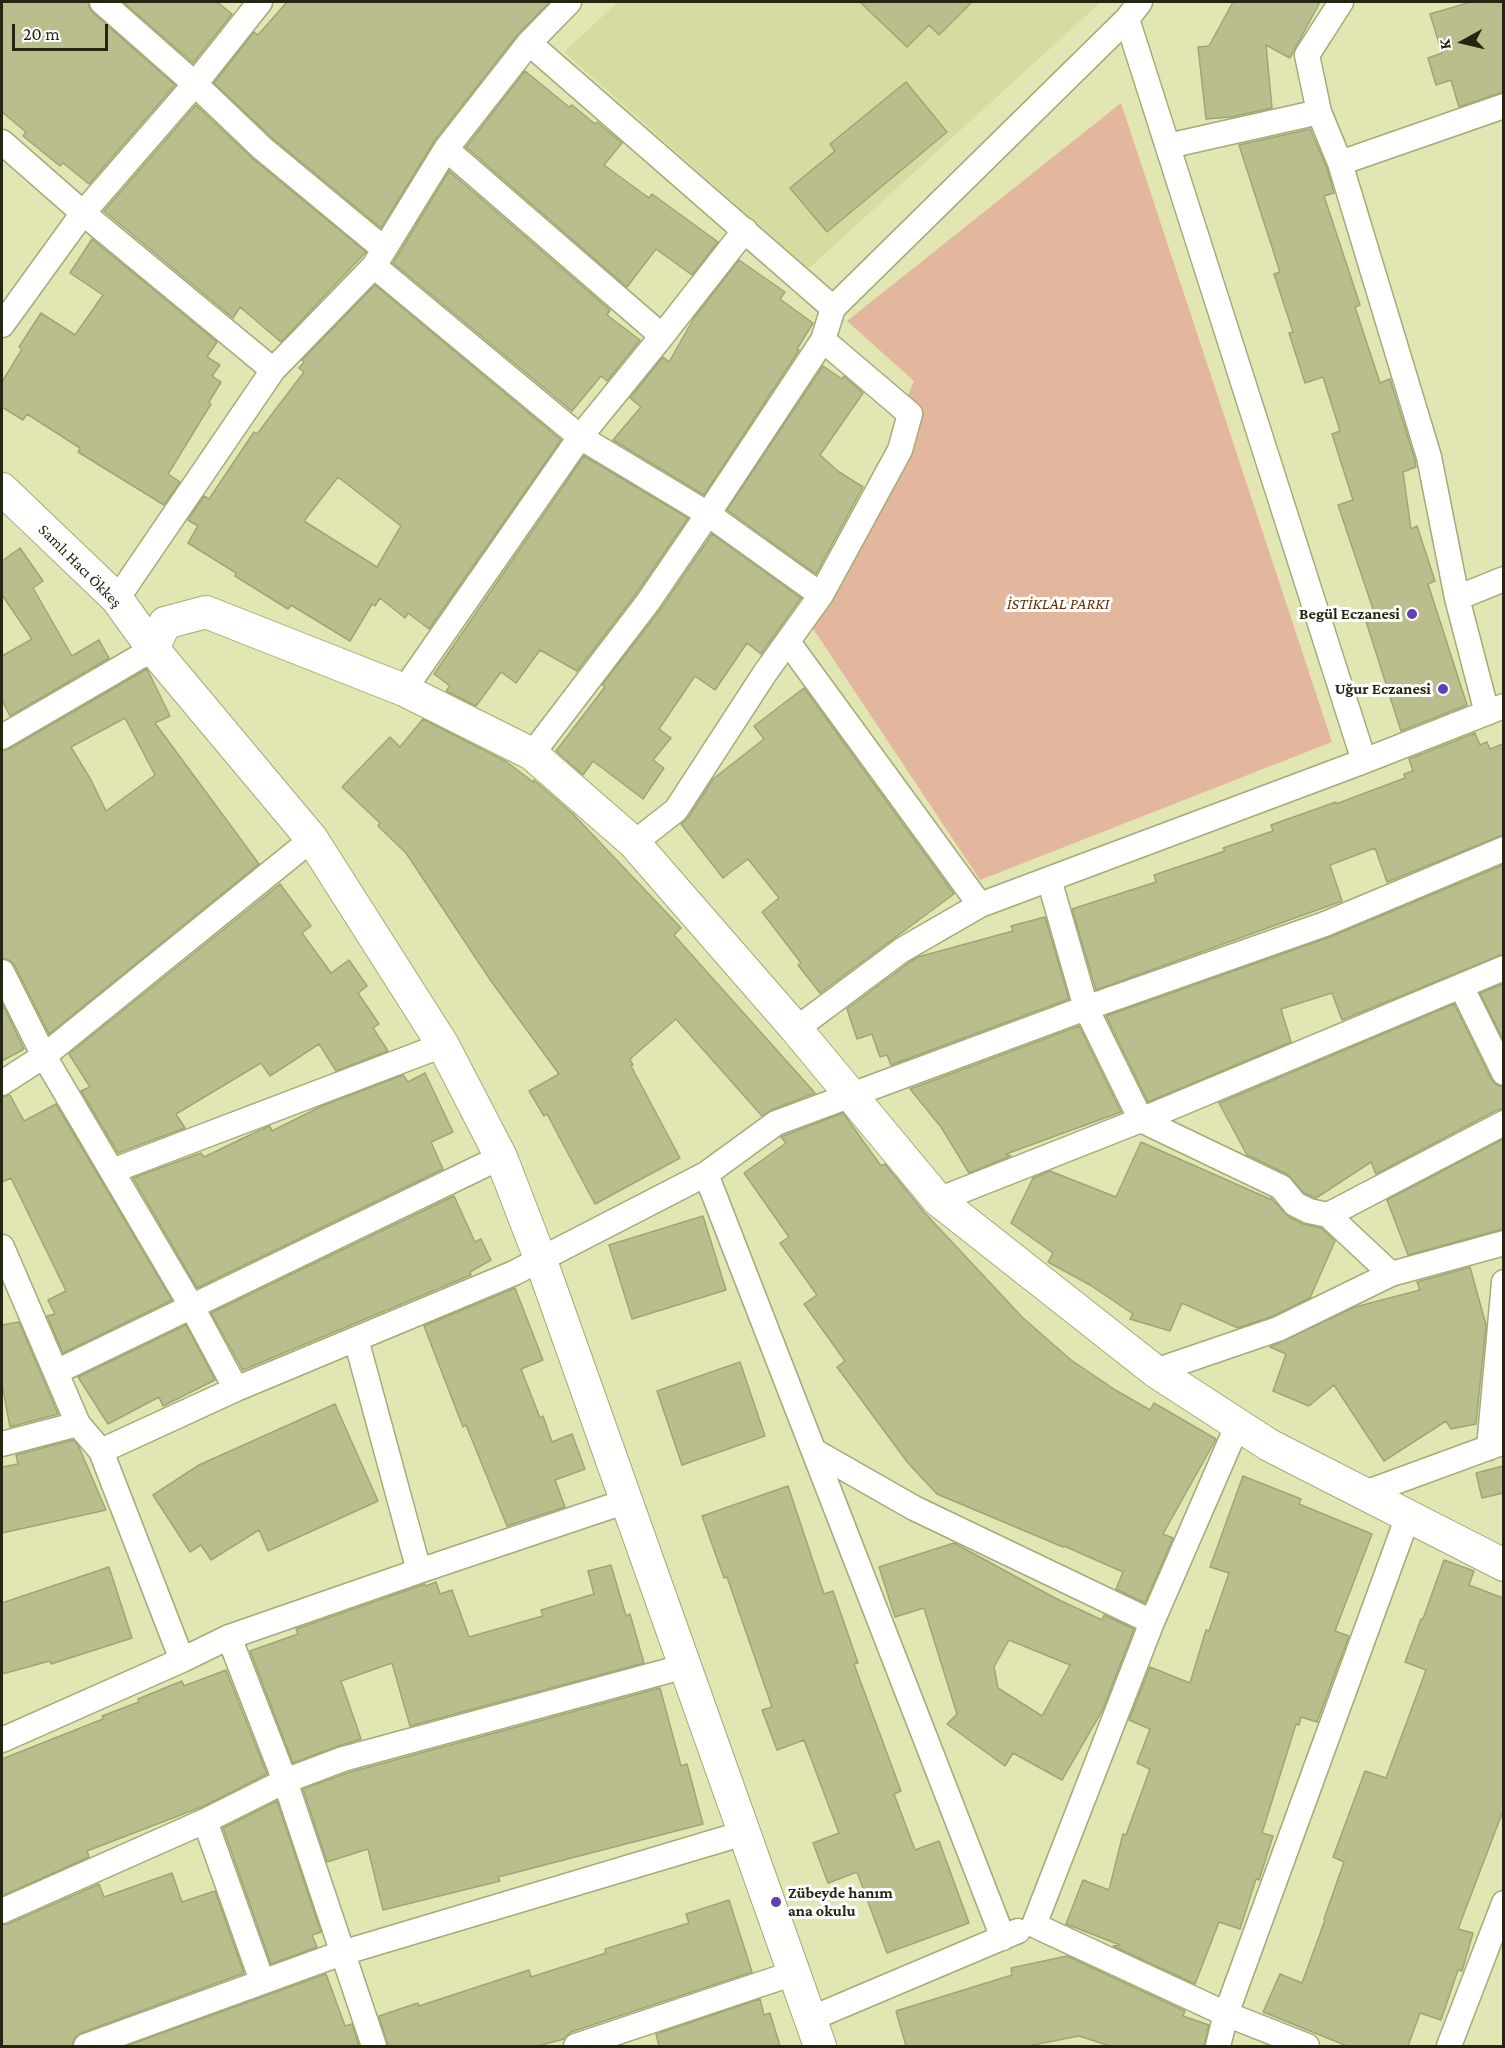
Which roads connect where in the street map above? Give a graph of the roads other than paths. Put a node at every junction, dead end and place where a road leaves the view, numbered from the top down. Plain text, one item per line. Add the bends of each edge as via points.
1 (102, 2) edge
2 (260, 2) edge
3 (569, 2) edge
4 (1341, 2) edge
5 (1133, 10) edge
6 (529, 44) junction
7 (195, 84) junction
8 (1503, 106) edge
9 (1319, 112) junction
10 (2, 142) edge
11 (1168, 146) junction
12 (446, 149) junction
13 (1340, 163) junction
14 (83, 213) junction
15 (745, 230) junction
16 (379, 257) junction
17 (833, 308) junction
18 (2, 325) edge
19 (662, 336) junction
20 (823, 340) junction
21 (273, 370) junction
22 (580, 437) junction
23 (2, 489) edge
24 (708, 514) junction
25 (1503, 579) edge
26 (821, 595) junction
27 (1456, 598) junction
28 (117, 599) junction
29 (788, 642) junction
30 (153, 649) junction
31 (404, 690) junction
32 (1495, 710) edge
33 (2, 738) edge
34 (532, 754) junction
35 (1364, 761) junction
36 (312, 839) junction
37 (634, 843) junction
38 (1503, 849) edge
39 (1048, 879) junction
40 (980, 905) junction
41 (1503, 968) edge
42 (2, 972) edge
43 (1461, 986) junction
44 (1086, 1008) junction
45 (796, 1029) junction
46 (442, 1045) junction
47 (44, 1056) junction
48 (1503, 1073) edge
49 (2, 1083) edge
50 (849, 1095) junction
51 (1141, 1120) junction
52 (1503, 1123) edge
53 (501, 1157) junction
54 (112, 1171) junction
55 (706, 1174) junction
56 (938, 1200) junction
57 (1328, 1215) junction
58 (1503, 1243) edge
59 (2, 1246) edge
60 (540, 1258) junction
61 (1391, 1274) junction
62 (1503, 1282) edge
63 (9, 1287) edge
64 (192, 1307) junction
65 (356, 1339) junction
66 (1155, 1371) junction
67 (56, 1372) junction
68 (236, 1389) junction
69 (78, 1424) junction
70 (1239, 1424) junction
71 (2, 1444) edge
72 (1496, 1445) edge
73 (101, 1451) junction
74 (814, 1451) junction
75 (1365, 1493) junction
76 (627, 1501) junction
77 (1408, 1516) junction
78 (1503, 1565) edge
79 (419, 1570) junction
80 (1152, 1622) junction
81 (229, 1636) junction
82 (182, 1660) junction
83 (686, 1666) junction
84 (2, 1740) edge
85 (285, 1780) junction
86 (205, 1821) junction
87 (744, 1833) junction
88 (1503, 1903) edge
89 (2, 1911) edge
90 (1034, 1924) junction
91 (1003, 1938) junction
92 (342, 1953) junction
93 (794, 1973) junction
94 (262, 1981) junction
95 (1226, 2014) junction
96 (815, 2033) edge
97 (86, 2046) edge
98 (374, 2046) edge
99 (576, 2046) edge
100 (1218, 2046) edge
101 (1307, 2046) edge
102 (1449, 2046) edge

1 - 7 street
2 - 7 street
3 - 6 street
4 - 9 street via 1307,55
5 - 11 street
5 - 17 street
6 - 12 street
6 - 15 street
7 - 14 street
7 - 16 street
8 - 13 street
9 - 11 street
9 - 13 street
10 - 14 street
11 - 35 street
12 - 16 street
12 - 19 street
13 - 27 street via 1429,457
14 - 18 street
14 - 21 street
15 - 17 street
15 - 19 street
16 - 21 street
16 - 22 street
17 - 20 street
19 - 22 street
20 - 24 street
20 - 26 street via 910,414 900,450
21 - 28 street
22 - 24 street
22 - 31 street
23 - 28 street, Samlı Hacı Ökkeş
24 - 26 street
24 - 34 street via 648,602
25 - 27 street
26 - 29 street
27 - 32 street
28 - 30 street, Samlı Hacı Ökkeş
29 - 37 street via 676,810
29 - 40 street
30 - 31 street via 165,623 206,612
30 - 33 street
30 - 36 street, Samlı Hacı Ökkeş
31 - 34 street
32 - 35 street
34 - 37 street
35 - 39 street
36 - 46 street, Samlı Hacı Ökkeş
36 - 47 street
37 - 45 street
38 - 44 street via 1325,924
39 - 40 street
39 - 44 street
40 - 45 street via 902,950
41 - 43 street
42 - 47 street
43 - 48 street
43 - 51 street
44 - 50 street
44 - 51 street
45 - 50 street
46 - 53 street, Samlı Hacı Ökkeş
46 - 54 street
47 - 49 street
47 - 54 street
50 - 55 street via 776,1123
50 - 56 street
51 - 56 street
51 - 57 street via 1281,1187 1295,1204
52 - 57 street
53 - 60 street, Samlı Hacı Ökkeş
53 - 64 street
54 - 64 street
55 - 60 street
55 - 74 street
56 - 66 street
57 - 61 street
58 - 61 street
59 - 63 street
60 - 65 street via 514,1273
60 - 76 street, Samlı Hacı Ökkeş
61 - 66 street via 1278,1329
62 - 72 street
63 - 67 street
64 - 67 street
64 - 68 street
65 - 68 street
65 - 79 street
66 - 70 street
67 - 69 street
68 - 73 street
69 - 71 street
69 - 73 street
70 - 75 street via 1269,1444
70 - 80 street
72 - 75 street
73 - 82 street
74 - 80 street via 914,1508
74 - 91 street
75 - 77 street
76 - 79 street
76 - 83 street, Samlı Hacı Ökkeş
77 - 78 street
77 - 95 street
79 - 81 street
80 - 90 street
81 - 82 street
81 - 85 street
82 - 84 street
83 - 85 street via 343,1759
83 - 87 street, Samlı Hacı Ökkeş
85 - 86 street
85 - 92 street
86 - 89 street
86 - 94 street
87 - 92 street
87 - 93 street, Samlı Hacı Ökkeş
88 - 102 street
90 - 91 street
90 - 95 street
91 - 96 street
92 - 94 street
92 - 98 street
93 - 96 street, Samlı Hacı Ökkeş
93 - 99 street
94 - 97 street
95 - 100 street
95 - 101 street

